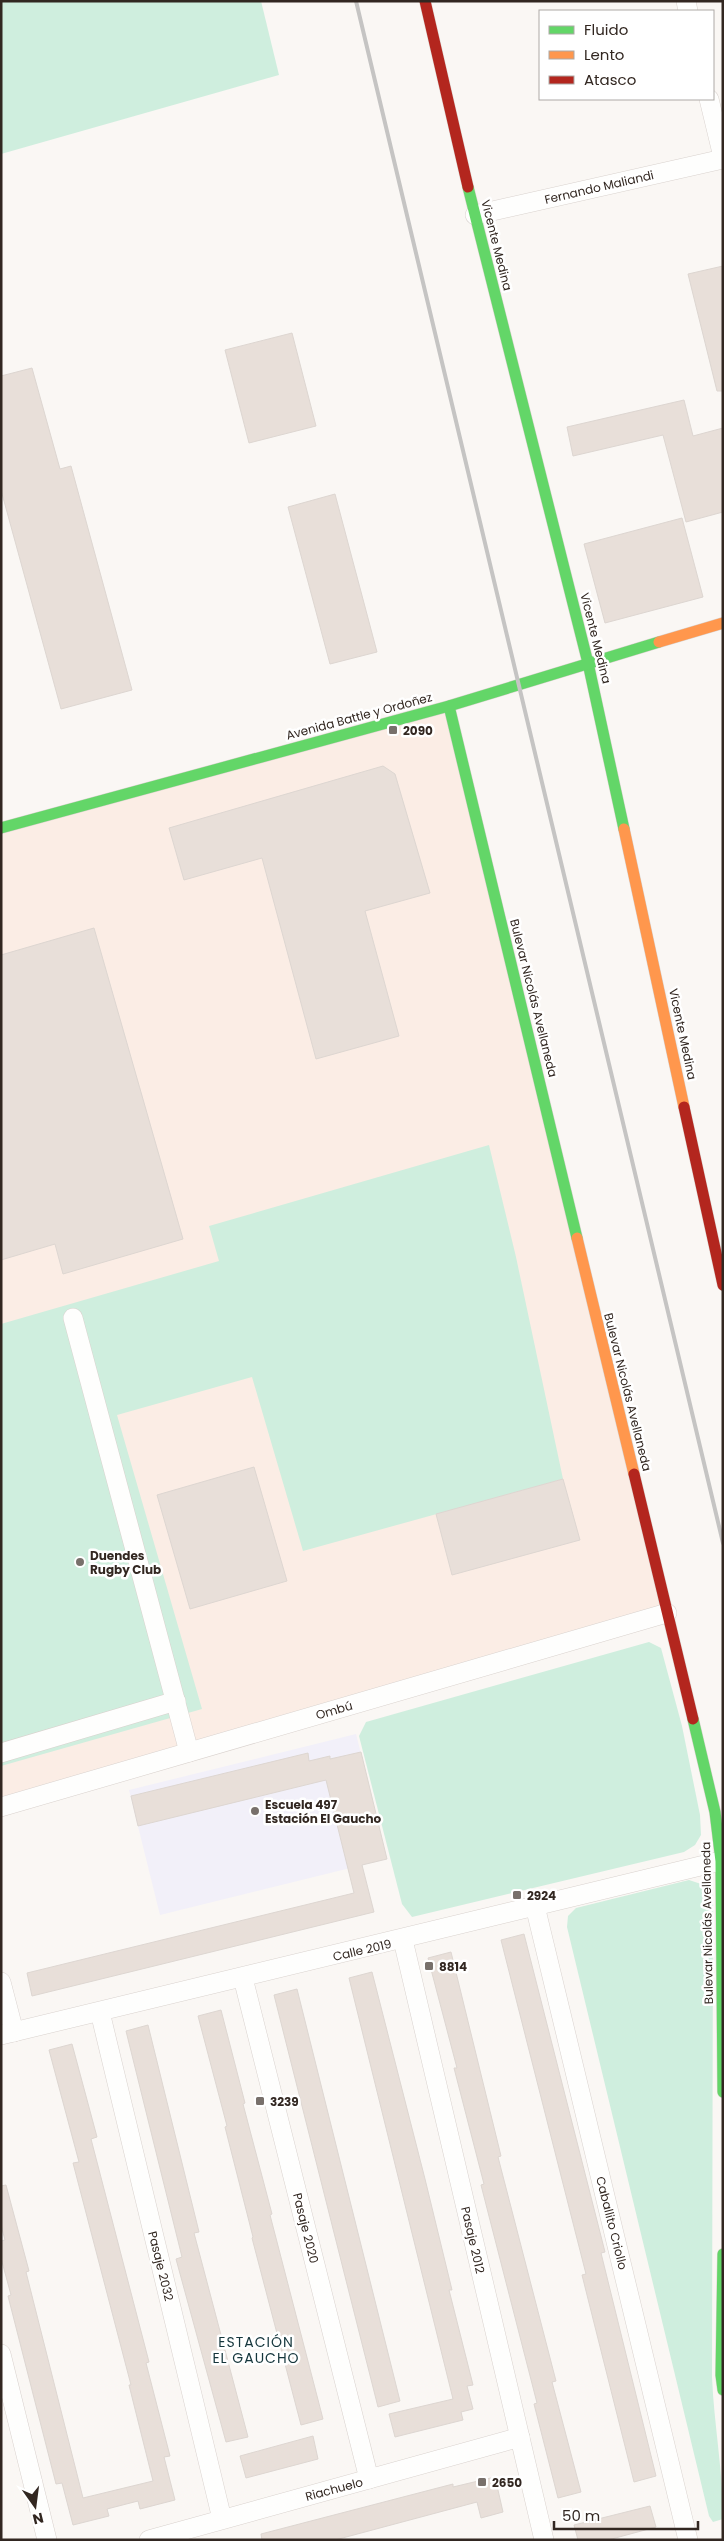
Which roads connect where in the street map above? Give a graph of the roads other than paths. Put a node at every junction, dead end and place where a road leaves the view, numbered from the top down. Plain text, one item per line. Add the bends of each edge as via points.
1 (425, 1) edge
2 (709, 100) edge
3 (723, 158) edge
4 (475, 214) junction
5 (723, 623) edge
6 (588, 662) junction
7 (449, 706) junction
8 (1, 828) edge
9 (723, 1285) edge
10 (73, 1318) dead end
11 (667, 1613) junction
12 (176, 1701) junction
13 (189, 1752) junction
14 (1, 1753) edge
15 (1, 1807) edge
16 (722, 1861) junction
17 (535, 1906) junction
18 (402, 1940) junction
19 (244, 1978) junction
20 (1, 1982) edge
21 (100, 2012) junction
22 (7, 2034) edge
23 (723, 2092) edge
24 (723, 2254) edge
25 (1, 2354) edge
26 (723, 2390) edge
27 (520, 2437) junction
28 (369, 2479) junction
29 (222, 2520) junction
30 (48, 2540) edge
31 (149, 2540) edge
32 (544, 2540) edge
33 (688, 2540) edge

1 - 4 main road, Vicente Medina
2 - 3 street
3 - 4 street, Fernando Maliandi
4 - 6 main road, Vicente Medina
5 - 6 main road, Avenida Battle y Ordoñez
6 - 7 main road, Avenida Battle y Ordoñez
6 - 9 main road, Vicente Medina
7 - 8 main road, Avenida Battle y Ordoñez
7 - 11 main road, Bulevar Nicolás Avellaneda
10 - 12 street
11 - 13 street, Ombú
11 - 16 main road, Bulevar Nicolás Avellaneda via 715,1812
12 - 13 street
12 - 14 street
13 - 15 street, Ombú
16 - 17 street, Calle 2019
16 - 23 main road, Bulevar Nicolás Avellaneda
17 - 18 street, Calle 2019
17 - 33 street, Caballito Criollo
18 - 19 street, Calle 2019
18 - 27 street, Pasaje 2012
19 - 21 street, Calle 2019
19 - 28 street, Pasaje 2020
20 - 22 street
21 - 22 street, Calle 2019
21 - 29 street, Pasaje 2032
24 - 26 main road
25 - 30 street
27 - 28 street, Riachuelo
27 - 32 street, Pasaje 2012
28 - 29 street, Riachuelo
29 - 31 street, Riachuelo

